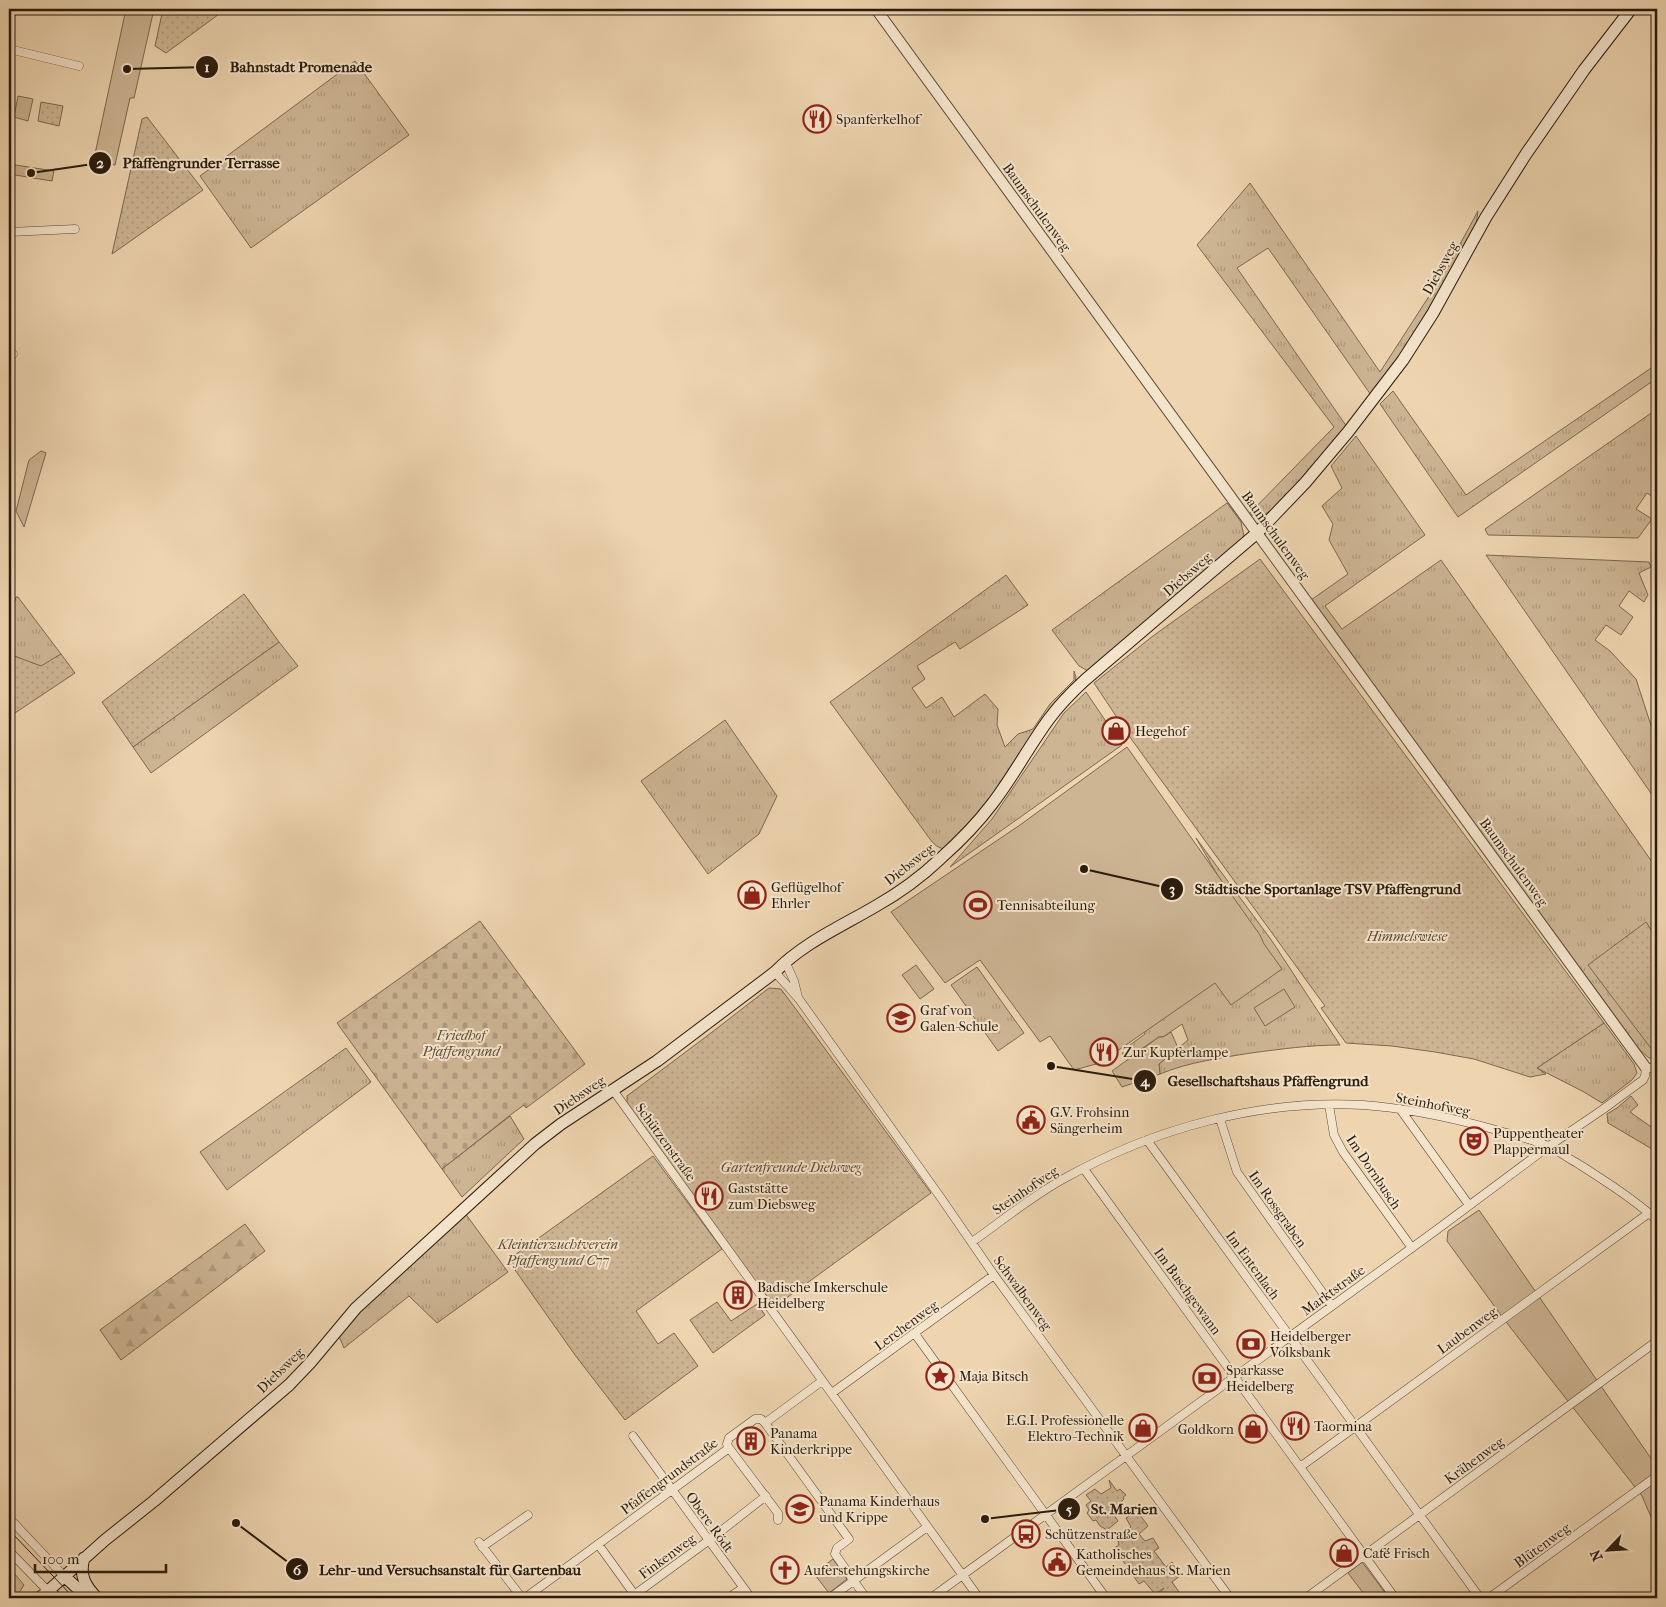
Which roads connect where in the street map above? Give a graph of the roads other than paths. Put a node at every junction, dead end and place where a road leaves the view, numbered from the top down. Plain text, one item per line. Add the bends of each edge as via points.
1 (876, 9) edge
2 (1631, 9) edge
3 (9, 49) edge
4 (78, 66) dead end
5 (75, 229) dead end
6 (9, 232) edge
7 (1257, 532) junction
8 (785, 961) junction
9 (777, 974) junction
10 (798, 999) junction
11 (1646, 1068) junction
12 (1657, 1070) edge
13 (613, 1090) junction
14 (1329, 1105) junction
15 (1400, 1109) junction
16 (1220, 1118) junction
17 (1147, 1140) junction
18 (1549, 1146) junction
19 (1084, 1169) junction
20 (1469, 1205) junction
21 (1649, 1213) junction
22 (1657, 1220) edge
23 (972, 1242) junction
24 (1412, 1248) junction
25 (994, 1275) junction
26 (1332, 1306) junction
27 (915, 1334) junction
28 (1290, 1337) junction
29 (1657, 1341) edge
30 (1235, 1378) junction
31 (822, 1381) junction
32 (832, 1393) junction
33 (765, 1423) junction
34 (1355, 1427) junction
35 (632, 1436) dead end
36 (729, 1448) junction
37 (1127, 1456) junction
38 (1300, 1467) junction
39 (1657, 1476) edge
40 (672, 1490) junction
41 (766, 1496) junction
42 (528, 1515) dead end
43 (1046, 1515) junction
44 (1420, 1516) junction
45 (9, 1518) edge
46 (778, 1520) dead end
47 (927, 1527) junction
48 (709, 1541) junction
49 (598, 1544) junction
50 (9, 1550) edge
51 (1365, 1557) junction
52 (84, 1558) junction
53 (64, 1576) junction
54 (962, 1576) junction
55 (853, 1581) junction
56 (743, 1588) junction
57 (52, 1594) edge
58 (634, 1597) edge
59 (38, 1598) edge
60 (88, 1598) edge
61 (97, 1598) edge
62 (523, 1598) edge
63 (728, 1598) edge
64 (751, 1598) edge
65 (830, 1598) edge
66 (866, 1598) edge
67 (931, 1598) edge
68 (979, 1598) edge
69 (1106, 1598) edge
70 (1230, 1598) edge
71 (1306, 1598) edge
72 (1395, 1598) edge
73 (1480, 1598) edge
74 (1489, 1598) edge

1 - 7 street, Baumschulenweg
2 - 7 main road, Diebsweg via 1526,154 1403,360 1305,483
3 - 4 street
5 - 6 street
7 - 8 main road, Diebsweg via 1065,700 1050,717 994,802 940,860 890,898
7 - 11 street, Baumschulenweg
8 - 9 main road, Diebsweg
8 - 10 street, Schwalbenweg
9 - 10 street, Schwalbenweg
9 - 13 main road, Diebsweg
10 - 23 street, Schwalbenweg
11 - 12 street
11 - 18 street, Marktstraße via 1643,1080
13 - 31 street, Schützenstraße
13 - 52 main road, Diebsweg via 535,1144 356,1308 288,1385
14 - 15 street, Steinhofweg
14 - 16 street, Steinhofweg via 1272,1109
14 - 24 street, Im Dornbusch via 1334,1135 1343,1152
15 - 18 street, Steinhofweg via 1453,1118
15 - 20 street
16 - 17 street, Steinhofweg
16 - 26 street, Im Rossgraben via 1237,1172
17 - 19 street, Steinhofweg
17 - 28 street, Im Entenlach
18 - 20 street, Marktstraße
18 - 21 street, Steinhofweg
19 - 23 street, Steinhofweg via 1042,1191
19 - 30 street, Im Buschgewann
20 - 24 street, Marktstraße
21 - 22 street, Steinhofweg
21 - 34 street, Laubenweg
23 - 25 street, Schwalbenweg
24 - 26 street, Marktstraße
25 - 27 street, Lerchenweg
25 - 37 street, Schwalbenweg
26 - 28 street, Marktstraße
27 - 32 street, Lerchenweg
27 - 43 street
28 - 30 street, Marktstraße
28 - 34 street, Im Entenlach
29 - 44 street, Krähenweg
30 - 37 street, Marktstraße
30 - 38 street, Im Buschgewann
31 - 32 street, Schützenstraße
31 - 33 street, Pfaffengrundstraße
32 - 47 street, Schützenstraße
33 - 36 street, Pfaffengrundstraße via 755,1418 729,1438
33 - 55 street via 849,1539 837,1548 835,1554
34 - 38 street, Laubenweg
34 - 44 street, Im Entenlach
35 - 40 street, Obere Rödt
36 - 40 street, Pfaffengrundstraße
36 - 41 street
37 - 43 street, Marktstraße
37 - 70 street, Schwalbenweg
38 - 51 street, Im Buschgewann
39 - 74 street, Blütenweg
40 - 48 street, Obere Rödt
40 - 49 street, Pfaffengrundstraße
41 - 46 street via 778,1513
41 - 48 street, Finkenweg
42 - 62 street via 481,1544
43 - 54 street, Marktstraße
43 - 69 street
44 - 51 street, Krähenweg
44 - 73 street, Im Entenlach
45 - 53 street
47 - 54 street, Schützenstraße
47 - 55 street
48 - 56 street, Obere Rödt
48 - 58 street, Finkenweg
49 - 58 street
49 - 62 street, Pfaffengrundstraße
50 - 57 street
51 - 71 street, Krähenweg
51 - 72 street, Im Buschgewann
52 - 53 main road, Diebsweg
52 - 61 main road via 83,1579
53 - 57 main road, Diebsweg
53 - 60 main road
54 - 67 street, Marktstraße
54 - 68 street, Schützenstraße
55 - 65 street
55 - 66 street
56 - 63 street
56 - 64 street, Obere Rödt
57 - 59 street

